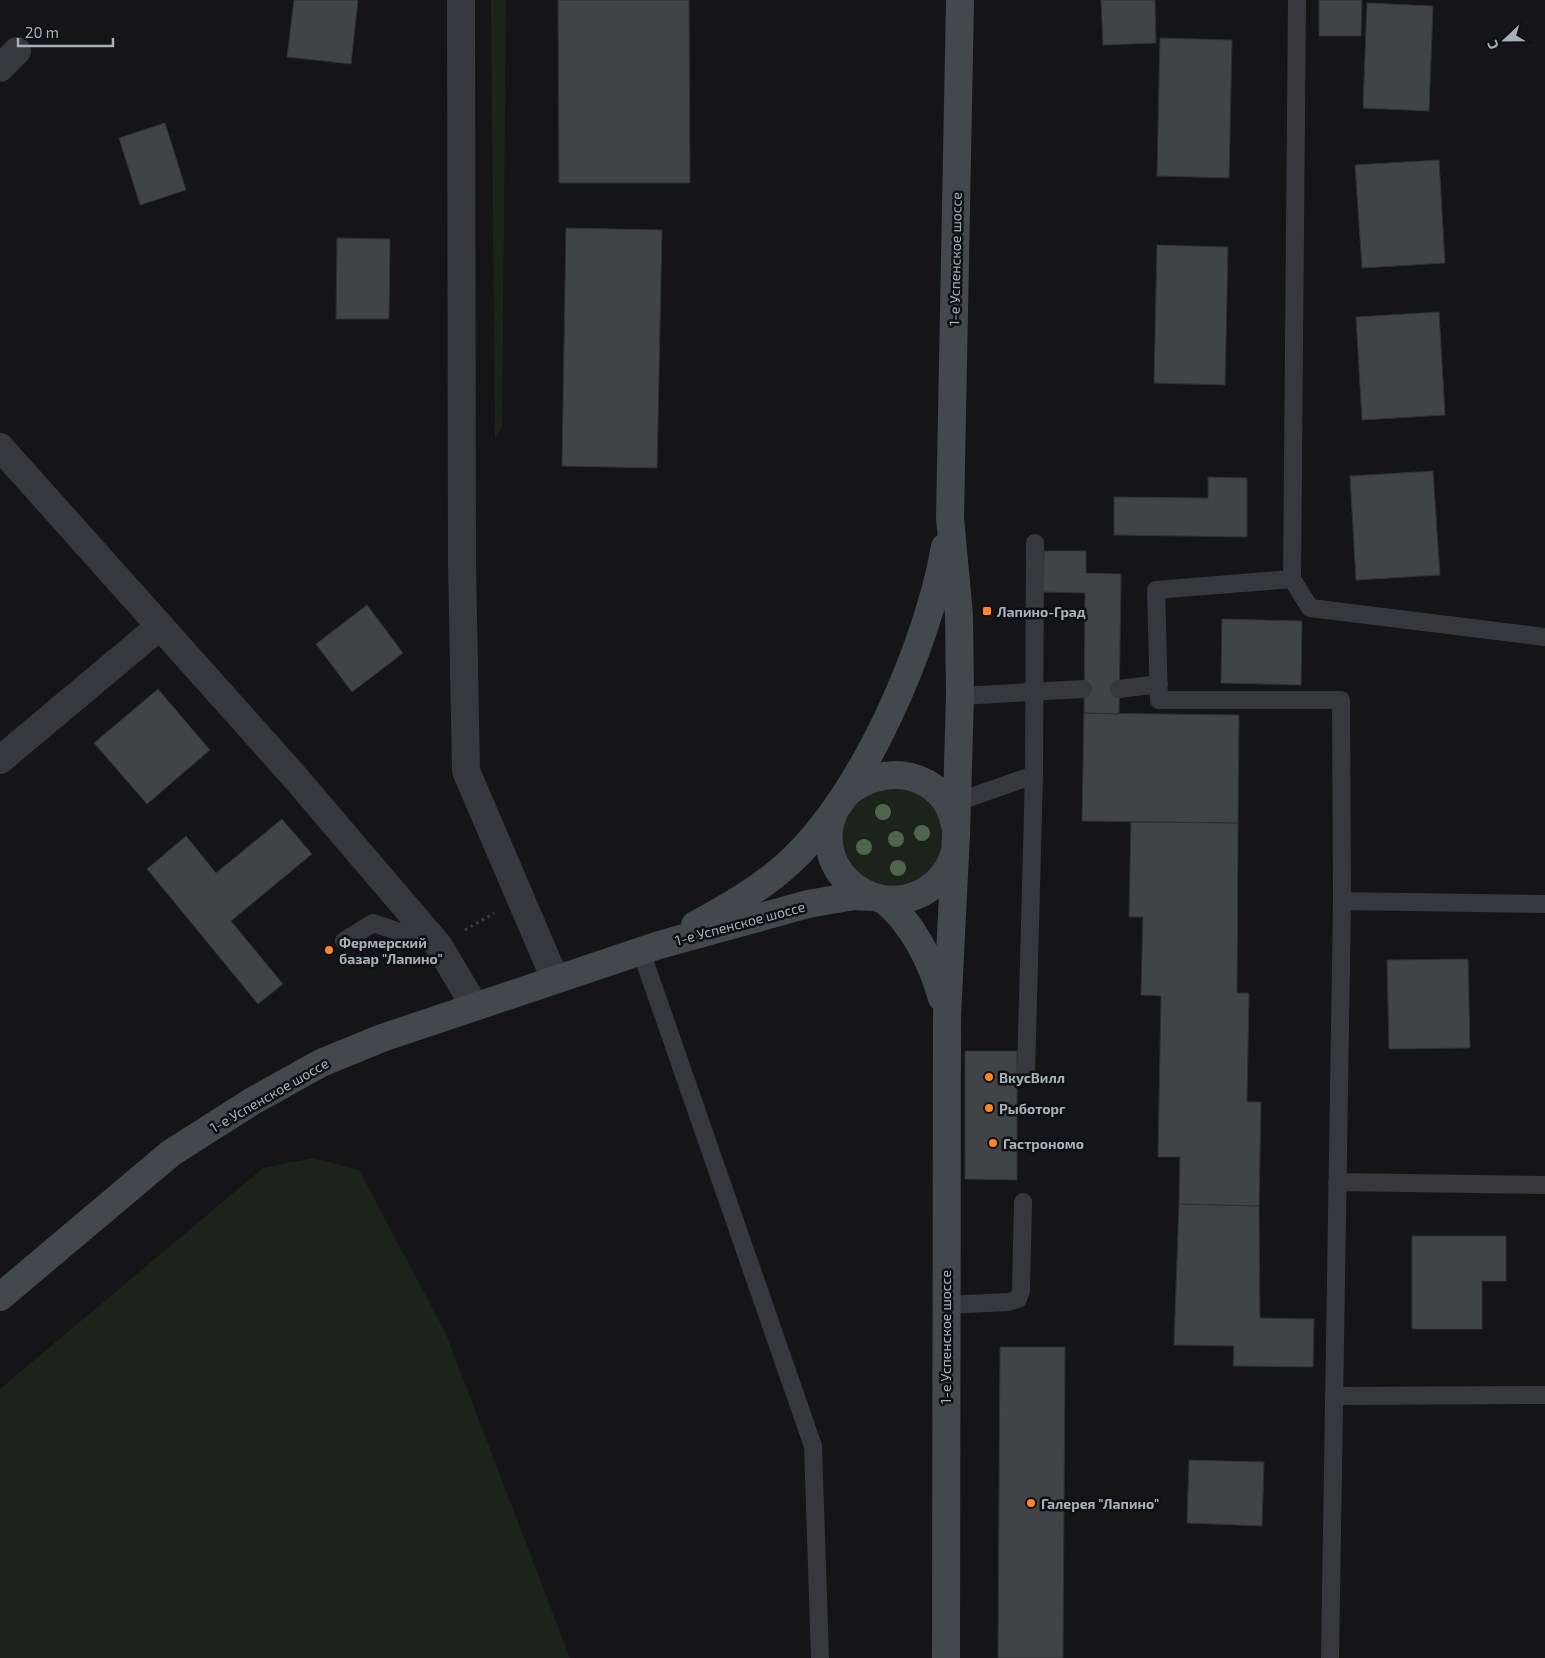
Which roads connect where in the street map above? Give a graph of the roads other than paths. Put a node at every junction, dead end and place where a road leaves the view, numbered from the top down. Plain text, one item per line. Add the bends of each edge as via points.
1 (461, 0) edge
2 (960, 0) edge
3 (1297, 0) edge
4 (0, 447) edge
5 (950, 518) junction
6 (1035, 543) dead end
7 (1292, 579) junction
8 (160, 626) junction
9 (1545, 637) edge
10 (1159, 684) junction
11 (1083, 689) dead end
12 (1119, 689) dead end
13 (1035, 691) junction
14 (960, 696) junction
15 (0, 760) edge
16 (1034, 775) junction
17 (842, 800) junction
18 (957, 802) junction
19 (956, 840) junction
20 (878, 898) junction
21 (1342, 901) junction
22 (1545, 904) edge
23 (344, 941) dead end
24 (439, 946) junction
25 (650, 948) junction
26 (555, 979) junction
27 (475, 1007) junction
28 (946, 1016) junction
29 (1026, 1074) dead end
30 (1338, 1182) junction
31 (1545, 1185) edge
32 (1023, 1202) dead end
33 (0, 1298) edge
34 (945, 1305) junction
35 (1545, 1395) edge
36 (1334, 1396) junction
37 (820, 1658) edge
38 (946, 1658) edge
39 (1330, 1658) edge

1 - 26 street via 462,563 466,771
2 - 5 main road, 1-е Успенское шоссе
3 - 7 lane
4 - 8 street
5 - 14 main road, 1-е Успенское шоссе via 959,615
5 - 17 main road, 1-е Успенское шоссе via 932,603 905,678
6 - 13 lane
7 - 9 lane via 1310,608
7 - 10 lane via 1156,590
8 - 15 street
8 - 24 street
10 - 12 lane
10 - 21 lane via 1159,700 1341,700
11 - 13 lane
13 - 14 lane
13 - 16 lane
14 - 18 main road, 1-е Успенское шоссе
16 - 18 lane
16 - 29 lane
17 - 19 main road, 1-е Успенское шоссе via 865,780 877,776 914,777 944,799 954,821
17 - 20 main road, 1-е Успенское шоссе via 830,828 833,859 850,884
17 - 25 main road, 1-е Успенское шоссе via 813,838 771,878 726,908
18 - 19 main road, 1-е Успенское шоссе
19 - 20 main road, 1-е Успенское шоссе via 947,870 931,888 908,899
19 - 28 main road, 1-е Успенское шоссе
20 - 25 main road, 1-е Успенское шоссе via 854,896 808,904
20 - 28 main road, 1-е Успенское шоссе via 903,919 921,947 938,986
21 - 22 lane
21 - 30 lane
23 - 24 lane via 372,923
24 - 27 street
25 - 26 main road, 1-е Успенское шоссе
25 - 37 lane via 813,1446
26 - 27 main road, 1-е Успенское шоссе
27 - 33 main road, 1-е Успенское шоссе via 320,1063 251,1102 171,1153
28 - 34 main road, 1-е Успенское шоссе
30 - 31 lane
30 - 36 lane
32 - 34 lane via 1022,1291 1018,1299
34 - 38 main road, 1-е Успенское шоссе
35 - 36 lane
36 - 39 lane

